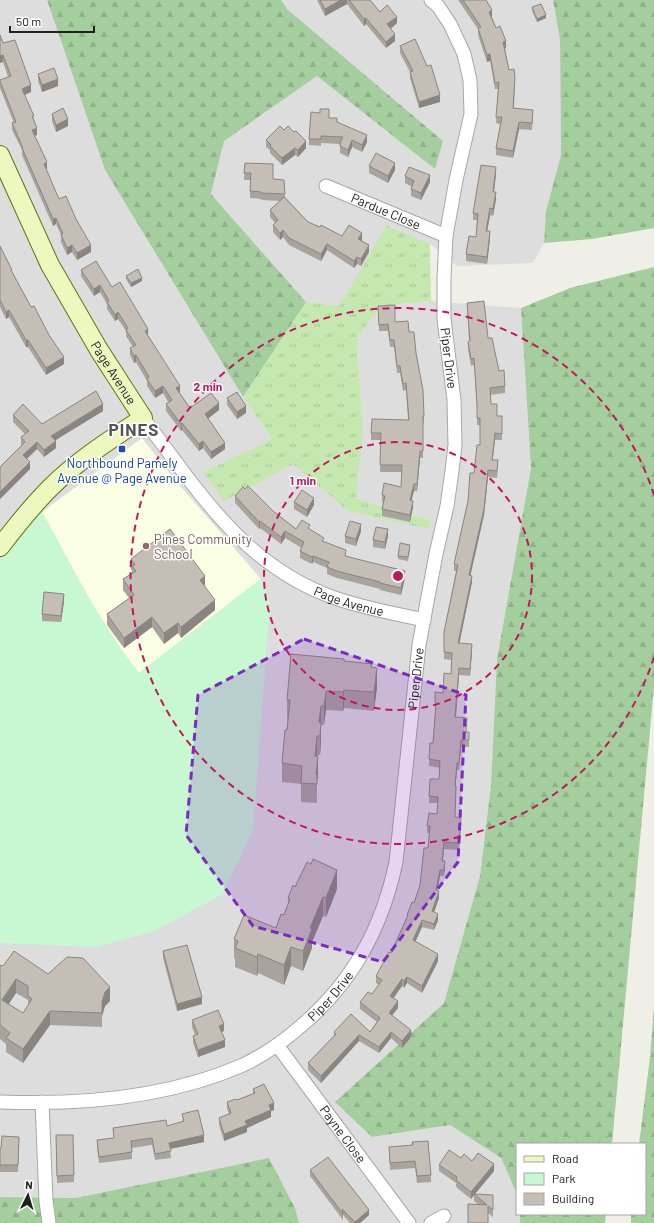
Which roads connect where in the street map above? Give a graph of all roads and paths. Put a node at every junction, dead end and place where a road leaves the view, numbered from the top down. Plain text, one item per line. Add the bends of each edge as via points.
1 (431, 0) edge
2 (0, 155) edge
3 (326, 186) dead end
4 (446, 236) junction
5 (143, 418) junction
6 (0, 546) edge
7 (424, 620) junction
8 (277, 1045) junction
9 (0, 1102) edge
10 (42, 1102) junction
11 (444, 1216) dead end
12 (49, 1223) edge
13 (409, 1223) edge
14 (431, 1223) edge

1 - 4 street, Piper Drive via 443,12 458,38 469,70 472,90 470,123
2 - 5 street, Page Avenue via 50,265 98,350
3 - 4 street, Pardue Close
4 - 7 street, Piper Drive via 443,298 454,400 455,445 447,506
5 - 6 street via 82,460 51,487
5 - 7 street, Page Avenue via 221,519 266,562 290,577 331,596 359,606
7 - 8 street, Piper Drive via 417,663 398,845 389,894 368,943 344,983 313,1017
8 - 10 street, Piper Drive via 245,1064 197,1082 108,1098
8 - 13 street, Payne Close
9 - 10 street, Piper Drive
10 - 12 street
11 - 14 street

